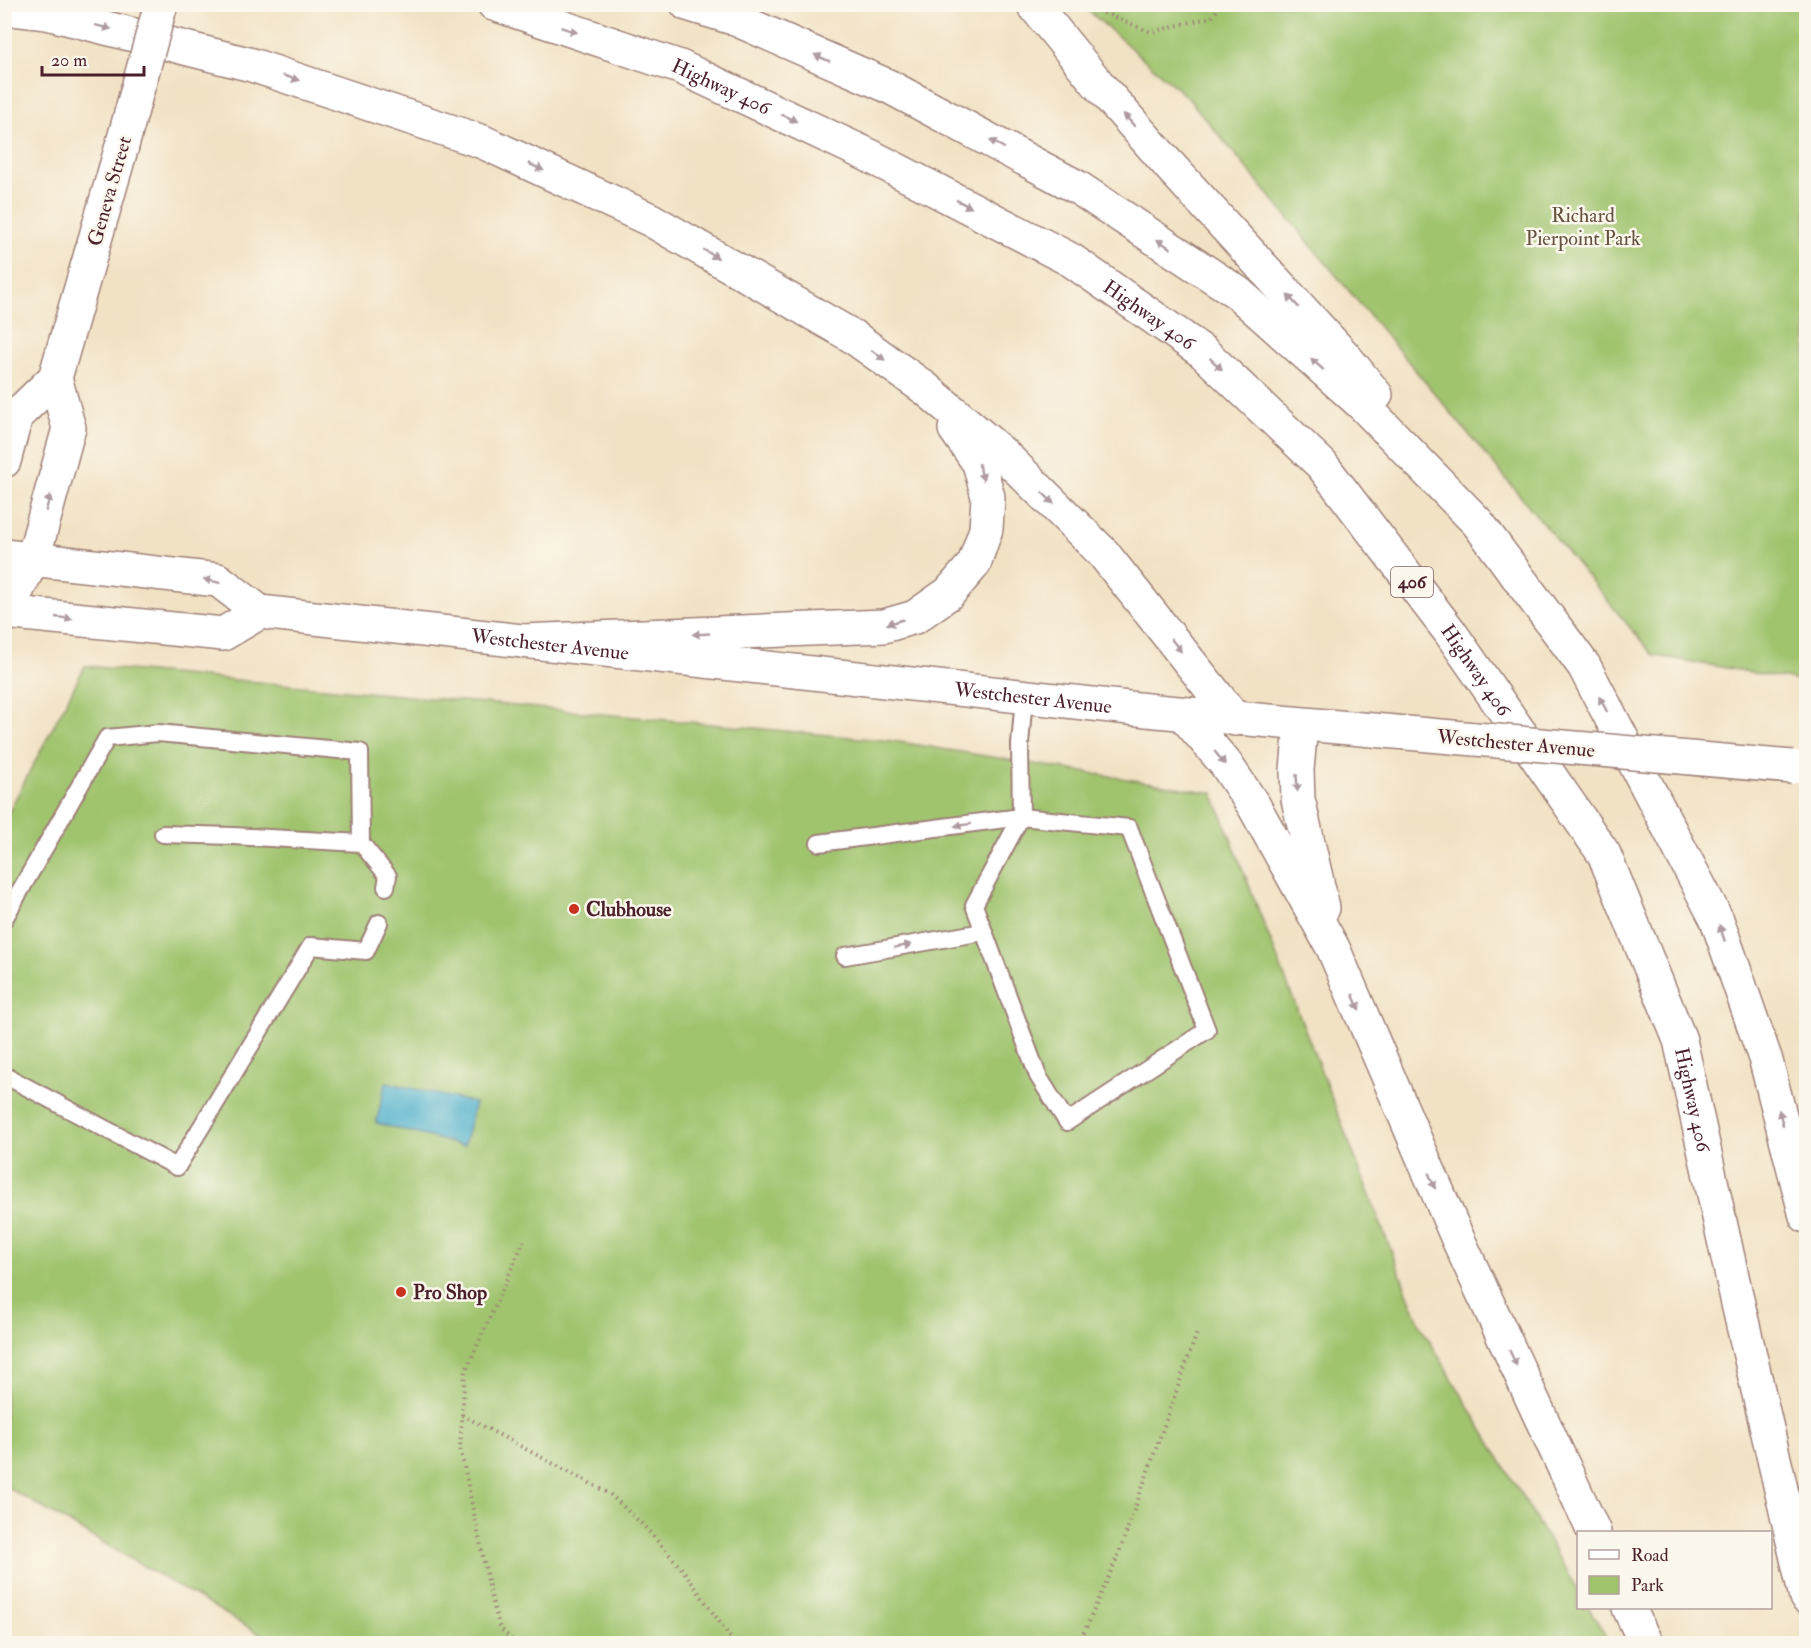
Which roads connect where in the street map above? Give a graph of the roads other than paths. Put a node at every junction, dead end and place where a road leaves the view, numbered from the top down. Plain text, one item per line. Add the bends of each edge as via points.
1 (161, 4) edge
2 (494, 4) edge
3 (687, 4) edge
4 (1033, 4) edge
5 (4, 8) edge
6 (55, 378) junction
7 (926, 389) junction
8 (4, 461) edge
9 (1478, 524) junction
10 (19, 558) edge
11 (5, 612) edge
12 (260, 612) junction
13 (522, 641) junction
14 (1024, 696) junction
15 (1183, 714) junction
16 (1235, 719) junction
17 (1301, 725) junction
18 (1799, 768) edge
19 (1021, 818) junction
20 (162, 834) dead end
21 (360, 843) junction
22 (819, 843) dead end
23 (386, 887) dead end
24 (4, 919) edge
25 (379, 923) dead end
26 (983, 932) junction
27 (1333, 948) junction
28 (845, 956) dead end
29 (4, 1076) edge
30 (1806, 1216) edge
31 (1593, 1531) edge
32 (1806, 1597) edge
33 (1629, 1609) edge
34 (1646, 1644) edge

1 - 6 main road, Geneva Street, bridge
2 -> 32 main road, Highway 406 / 406 via 680,67 868,155 1071,260 1203,352 1322,465 1450,633 1604,854 1680,1040
9 -> 3 main road via 1362,404 1238,293 1077,187 888,86 733,18
9 -> 4 main road via 1346,358 1168,164
5 -> 7 main road via 47,13 252,65 483,142 651,220 852,336
6 - 8 main road, Geneva Street via 16,416
10 -> 6 main road via 69,428
7 -> 13 main road via 979,463 988,497 986,529 974,564 949,593 915,616 884,626
7 -> 16 main road via 1004,455 1103,552
30 -> 9 main road via 1766,1061 1717,920 1584,666
10 - 11 main road
12 -> 10 main road via 218,580
11 -> 12 main road via 223,634
12 - 13 main road, Westchester Avenue
13 - 14 main road, Westchester Avenue
14 - 15 main road, Westchester Avenue
14 - 19 lane
15 - 16 main road, Westchester Avenue
15 -> 27 main road via 1225,763 1254,806
16 - 17 main road, Westchester Avenue
17 - 18 main road, Westchester Avenue, bridge
17 -> 27 main road via 1298,799
19 -> 22 lane
19 - 26 lane via 974,905
19 - 26 lane via 1129,828 1207,1030 1067,1122 1038,1076
20 - 21 lane
21 - 23 lane via 388,876
21 - 24 lane via 360,753 158,733 107,738
25 - 29 lane via 366,951 311,946 177,1167
28 -> 26 lane
27 -> 31 main road via 1457,1237
33 - 34 main road

